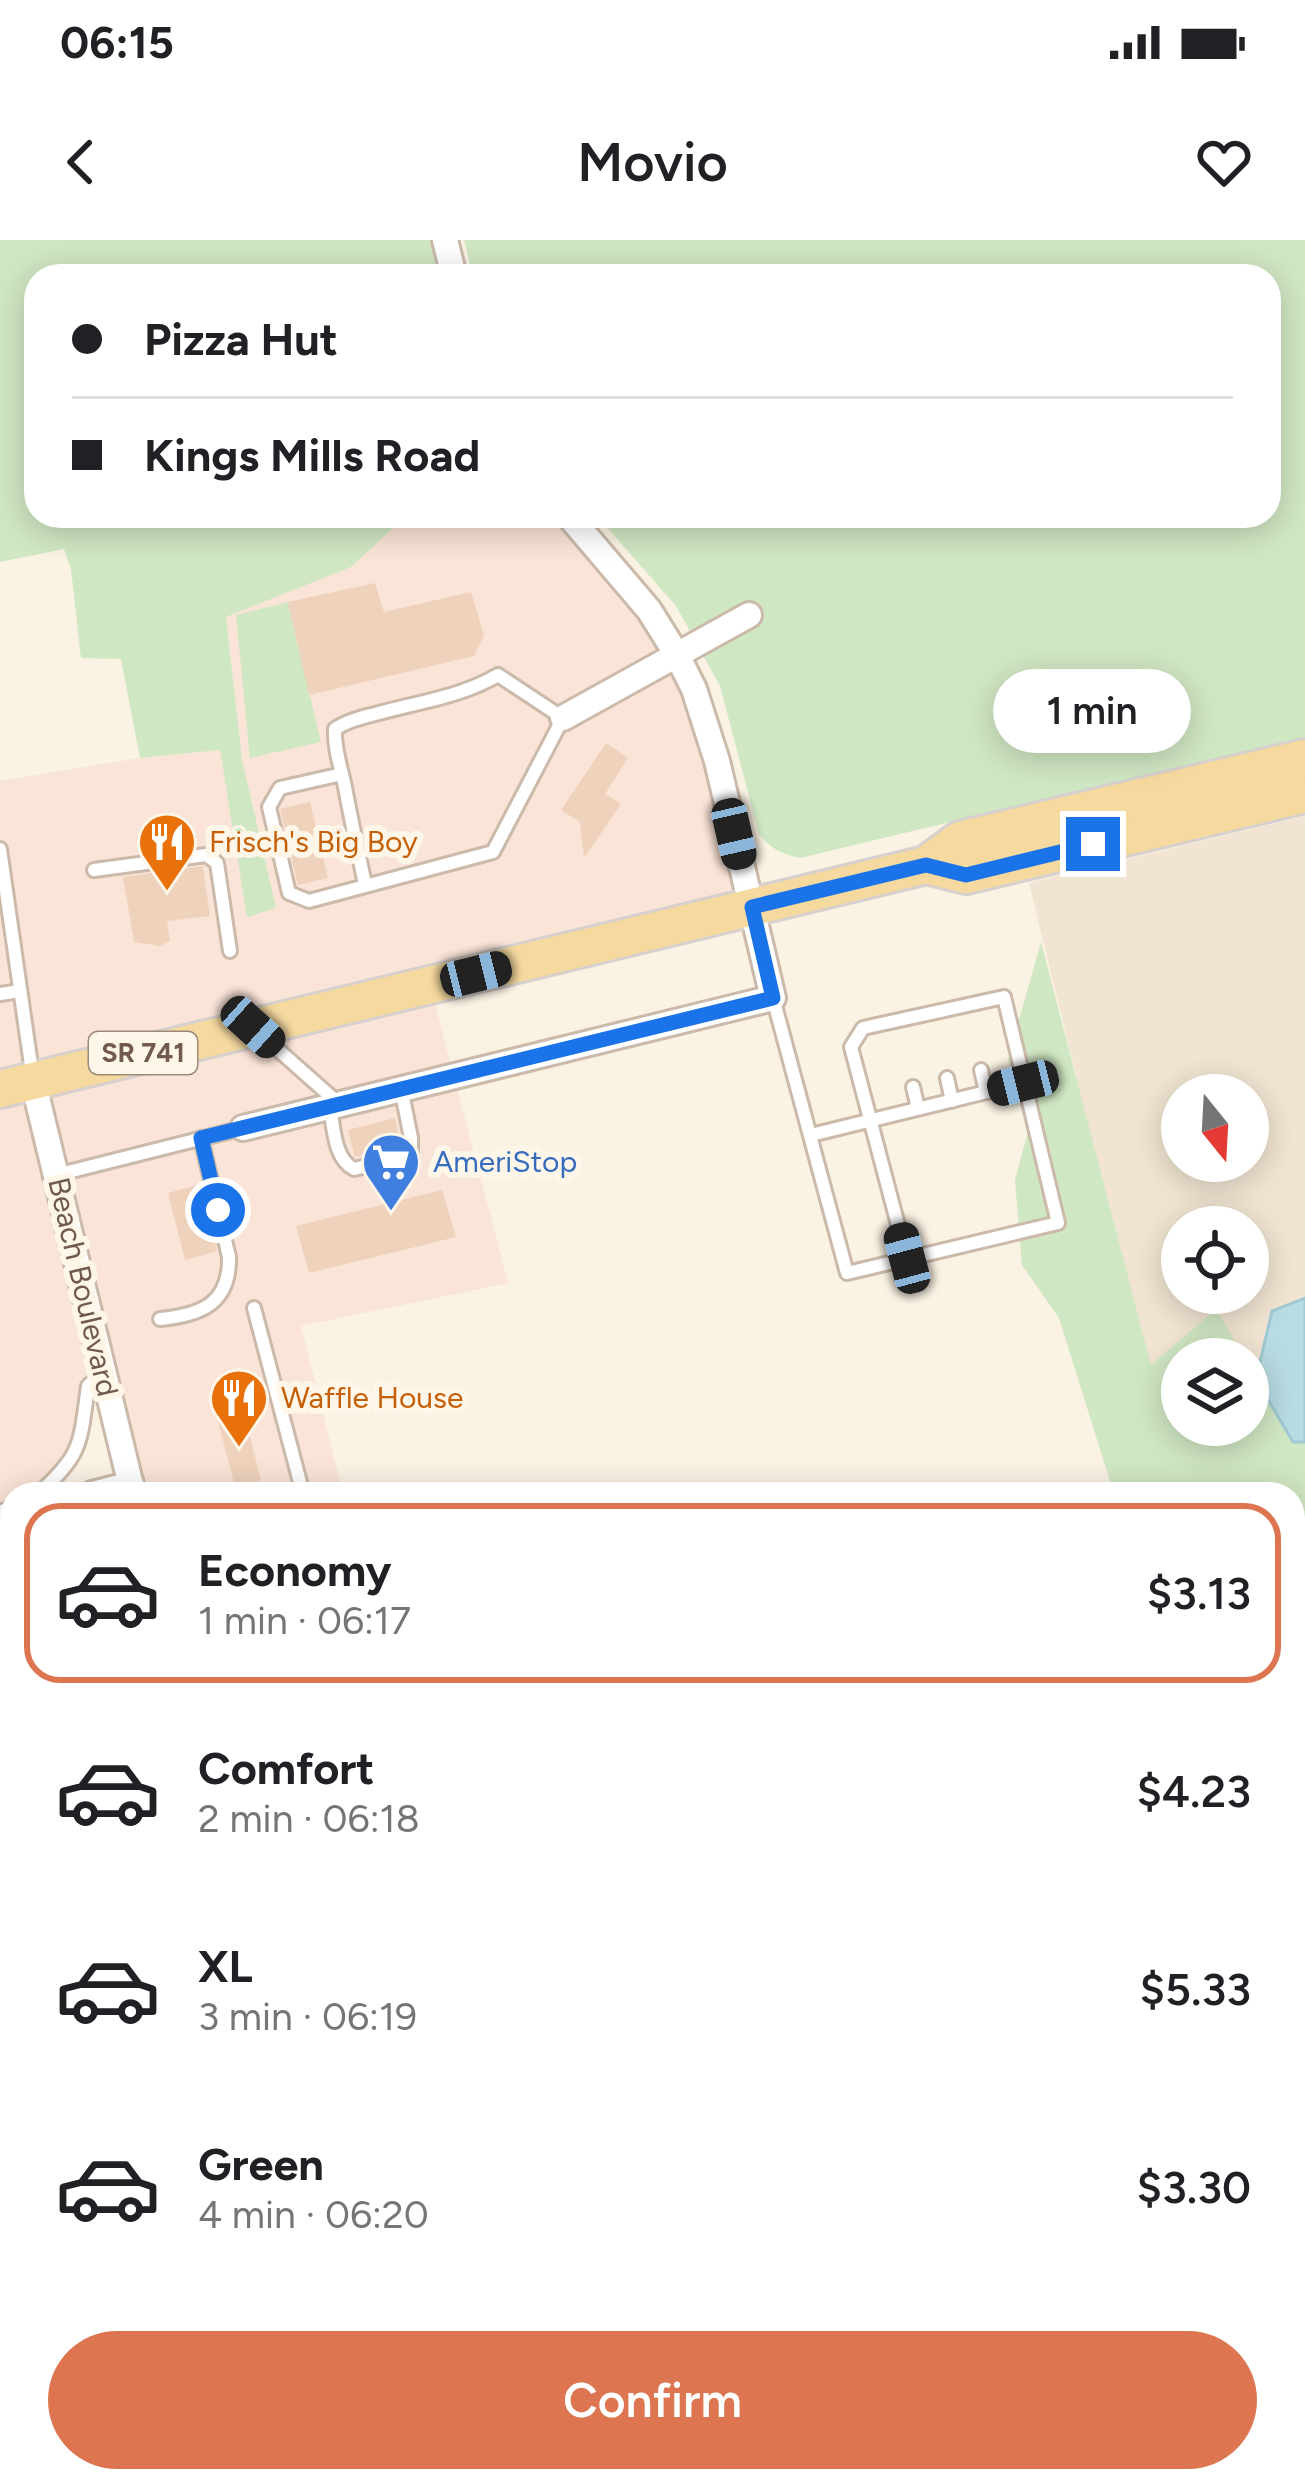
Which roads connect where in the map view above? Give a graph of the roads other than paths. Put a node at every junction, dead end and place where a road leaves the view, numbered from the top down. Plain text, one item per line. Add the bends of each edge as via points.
1 (579, 528) edge
2 (749, 615) dead end
3 (677, 655) junction
4 (562, 718) junction
5 (1305, 758) edge
6 (342, 774) junction
7 (1305, 794) edge
8 (0, 849) edge
9 (926, 865) junction
10 (94, 870) dead end
11 (365, 884) junction
12 (752, 907) junction
13 (230, 950) dead end
14 (19, 991) junction
15 (0, 994) edge
16 (773, 998) junction
17 (967, 1005) junction
18 (931, 1014) junction
19 (897, 1020) junction
20 (970, 1021) dead end
21 (253, 1027) junction
22 (934, 1030) dead end
23 (901, 1036) dead end
24 (981, 1070) dead end
25 (947, 1078) dead end
26 (1023, 1083) junction
27 (16, 1085) edge
28 (913, 1087) dead end
29 (401, 1088) junction
30 (986, 1092) junction
31 (952, 1101) junction
32 (334, 1105) junction
33 (918, 1108) junction
34 (871, 1120) junction
35 (242, 1128) joint
36 (811, 1135) junction
37 (201, 1138) junction
38 (56, 1175) junction
39 (907, 1258) junction
40 (254, 1308) dead end
41 (160, 1319) dead end
42 (104, 1372) junction
43 (51, 1482) edge
44 (130, 1482) edge
45 (300, 1482) edge

1 - 3 street
2 - 3 street
3 - 4 street
3 - 12 street via 717,761
4 - 6 lane via 498,675 334,729
4 - 11 lane via 493,852
5 - 9 main road, SR 741 via 960,841
6 - 11 lane
6 - 11 lane via 280,788 269,807 289,892 309,901
7 - 9 main road, SR 741 via 966,875
8 - 14 lane
9 - 12 main road, SR 741
10 - 13 lane via 206,855 218,863
12 - 16 street
12 - 21 main road, SR 741
14 - 15 lane
14 - 27 lane
16 - 29 street
16 - 36 lane
17 - 18 lane
17 - 20 lane
17 - 26 lane via 1004,997
18 - 19 lane
18 - 22 lane
19 - 23 lane
19 - 34 lane via 863,1028 851,1047
21 - 27 main road, SR 741
21 - 32 lane
24 - 30 lane
25 - 31 lane
26 - 30 lane
26 - 39 lane via 1058,1223
27 - 38 street, Beach Boulevard
28 - 33 lane
29 - 32 street
29 - 32 lane via 412,1138 404,1157 347,1166
30 - 31 lane
31 - 33 lane
32 - 35 street
33 - 34 lane
34 - 36 lane
34 - 39 lane
35 - 37 lane
36 - 39 lane via 847,1273
37 - 38 lane
37 - 41 lane via 229,1275 202,1310
38 - 42 street, Beach Boulevard
40 - 45 lane
42 - 43 lane via 88,1386 82,1438
42 - 44 street, Beach Boulevard

